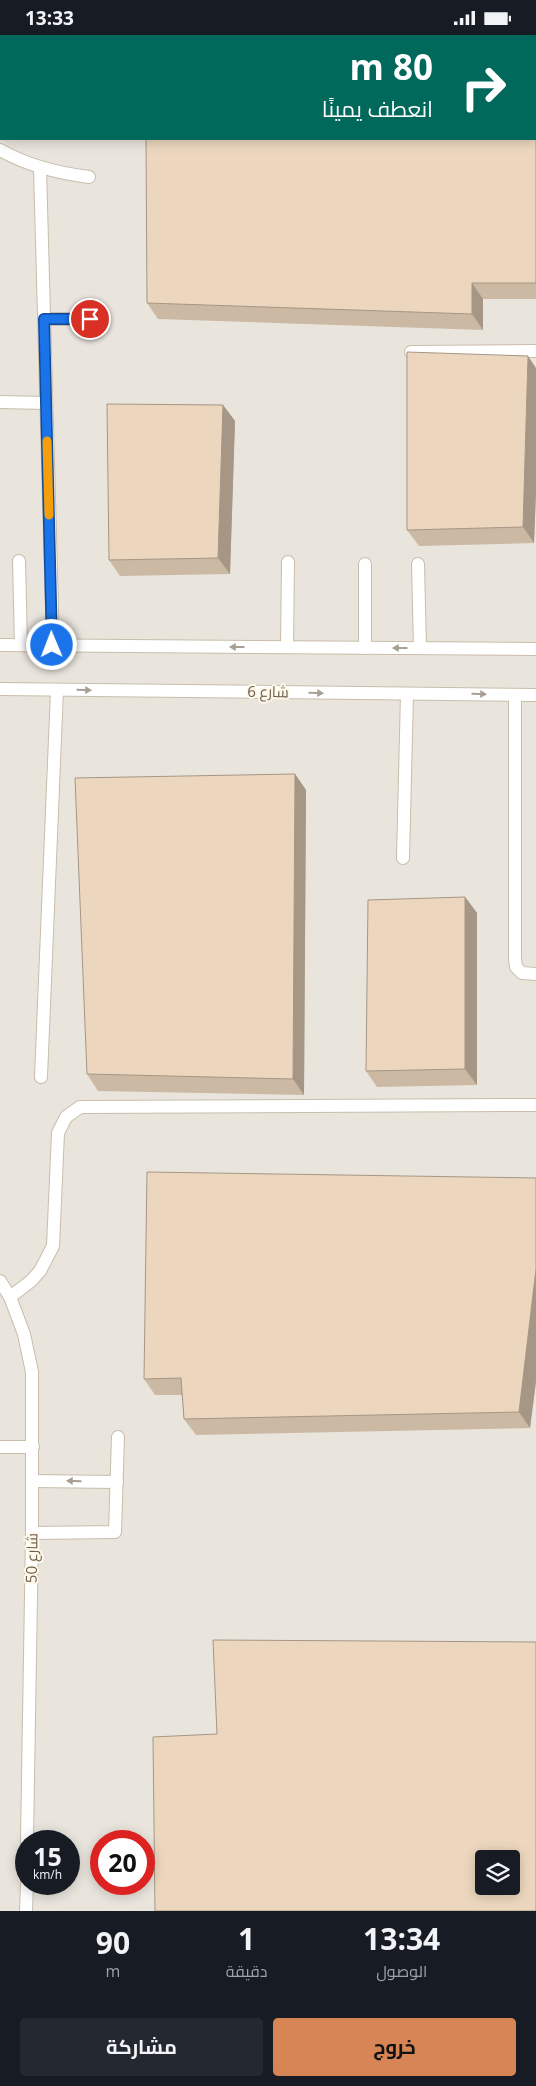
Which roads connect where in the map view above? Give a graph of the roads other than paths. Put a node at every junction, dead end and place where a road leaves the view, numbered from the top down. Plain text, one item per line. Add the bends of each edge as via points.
1 (0, 150) edge
2 (40, 168) junction
3 (89, 177) dead end
4 (44, 319) junction
5 (90, 319) dead end
6 (536, 351) edge
7 (411, 352) edge
8 (0, 402) edge
9 (46, 403) junction
10 (19, 561) dead end
11 (288, 562) dead end
12 (365, 563) dead end
13 (418, 564) dead end
14 (0, 645) edge
15 (21, 645) junction
16 (52, 645) junction
17 (287, 647) junction
18 (366, 648) junction
19 (420, 648) junction
20 (536, 649) edge
21 (0, 689) edge
22 (57, 690) junction
23 (407, 694) junction
24 (515, 695) junction
25 (536, 695) edge
26 (403, 858) dead end
27 (536, 974) edge
28 (41, 1077) dead end
29 (536, 1105) edge
30 (0, 1281) edge
31 (10, 1297) junction
32 (118, 1437) dead end
33 (0, 1447) edge
34 (33, 1447) junction
35 (32, 1481) junction
36 (117, 1482) junction
37 (32, 1533) junction
38 (27, 1830) edge
39 (27, 1895) edge
40 (26, 1911) edge

1 - 2 lane
2 - 3 lane
2 - 4 lane
4 - 5 lane
4 - 9 lane
6 - 7 lane
8 - 9 lane
9 - 16 lane
10 - 15 lane
11 - 17 lane
12 - 18 lane
13 - 19 lane
14 - 15 lane
15 - 16 lane
17 -> 16 lane
17 - 18 lane
19 -> 18 lane
19 - 20 lane
21 - 22 lane, شارع 6
22 -> 23 lane, شارع 6
22 - 28 lane
23 -> 24 lane, شارع 6
23 - 26 lane
24 - 25 lane, شارع 6
24 - 27 lane via 515,959 516,967 522,973
29 - 31 lane via 80,1107 66,1117 58,1133 53,1246 40,1271
30 - 31 lane, شارع 50
31 - 34 lane, شارع 50 via 24,1334 32,1373
32 - 36 lane
33 - 34 lane
34 - 35 lane, شارع 50
36 -> 35 lane
35 - 37 lane, شارع 50
36 - 37 lane via 116,1532
37 - 38 lane, شارع 50
39 - 40 lane

